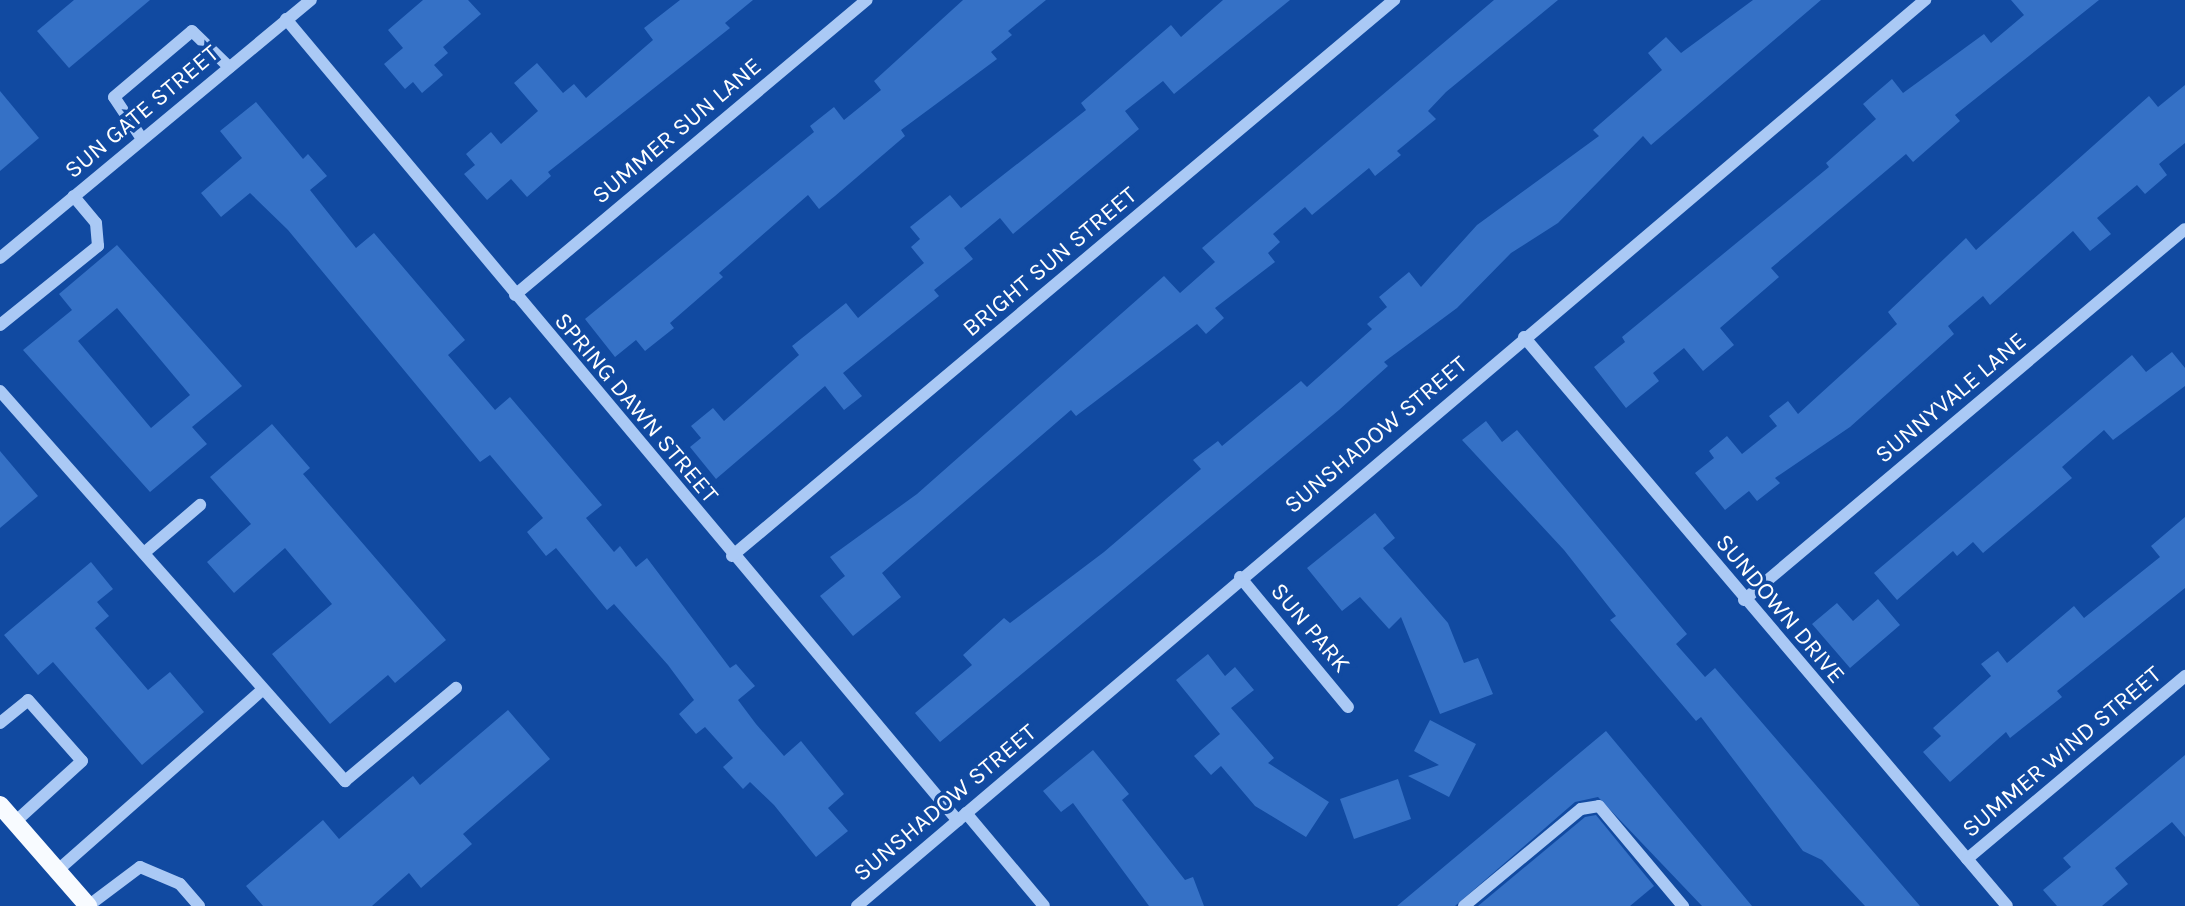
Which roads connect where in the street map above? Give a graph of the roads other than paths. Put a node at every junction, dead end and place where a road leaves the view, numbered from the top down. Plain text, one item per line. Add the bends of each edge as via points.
1 (311, 0) edge
2 (866, 0) edge
3 (1394, 0) edge
4 (1925, 0) edge
5 (286, 19) junction
6 (229, 67) junction
7 (142, 139) junction
8 (74, 196) junction
9 (2185, 229) edge
10 (0, 257) edge
11 (515, 295) junction
12 (0, 325) edge
13 (1524, 337) junction
14 (0, 391) edge
15 (200, 505) dead end
16 (144, 553) junction
17 (732, 556) junction
18 (1240, 577) junction
19 (1744, 600) junction
20 (2185, 676) edge
21 (456, 688) dead end
22 (262, 690) junction
23 (1348, 707) dead end
24 (0, 723) edge
25 (0, 805) edge
26 (962, 817) junction
27 (15, 822) junction
28 (1966, 859) junction
29 (58, 870) junction
30 (88, 906) edge
31 (199, 906) edge
32 (857, 906) edge
33 (1044, 906) edge
34 (1464, 906) edge
35 (1683, 906) edge
36 (2007, 906) edge

1 - 5 street, SUN GATE STREET
2 - 11 street, SUMMER SUN LANE
3 - 17 street, BRIGHT SUN STREET
4 - 13 street, SUNSHADOW STREET
5 - 6 street, SUN GATE STREET
5 - 11 street, SPRING DAWN STREET
6 - 7 street, SUN GATE STREET
6 - 7 street via 192,31 114,97
7 - 8 street, SUN GATE STREET
8 - 10 street, SUN GATE STREET
8 - 12 street via 96,223 98,246
9 - 19 street, SUNNYVALE LANE
11 - 17 street, SPRING DAWN STREET
13 - 18 street, SUNSHADOW STREET
13 - 19 street, SUNDOWN DRIVE
14 - 16 street
15 - 16 street
16 - 22 street
17 - 26 street, SPRING DAWN STREET
18 - 23 street, SUN PARK
18 - 26 street, SUNSHADOW STREET
19 - 28 street, SUNDOWN DRIVE
20 - 28 street, SUMMER WIND STREET
21 - 22 street via 345,780
22 - 29 street
24 - 27 street via 28,699 82,761
25 - 27 main road
26 - 32 street, SUNSHADOW STREET
26 - 33 street, SPRING DAWN STREET
27 - 29 main road
28 - 36 street, SUNDOWN DRIVE
29 - 30 main road
30 - 31 street via 140,867 180,884
34 - 35 street via 1581,809 1600,806

